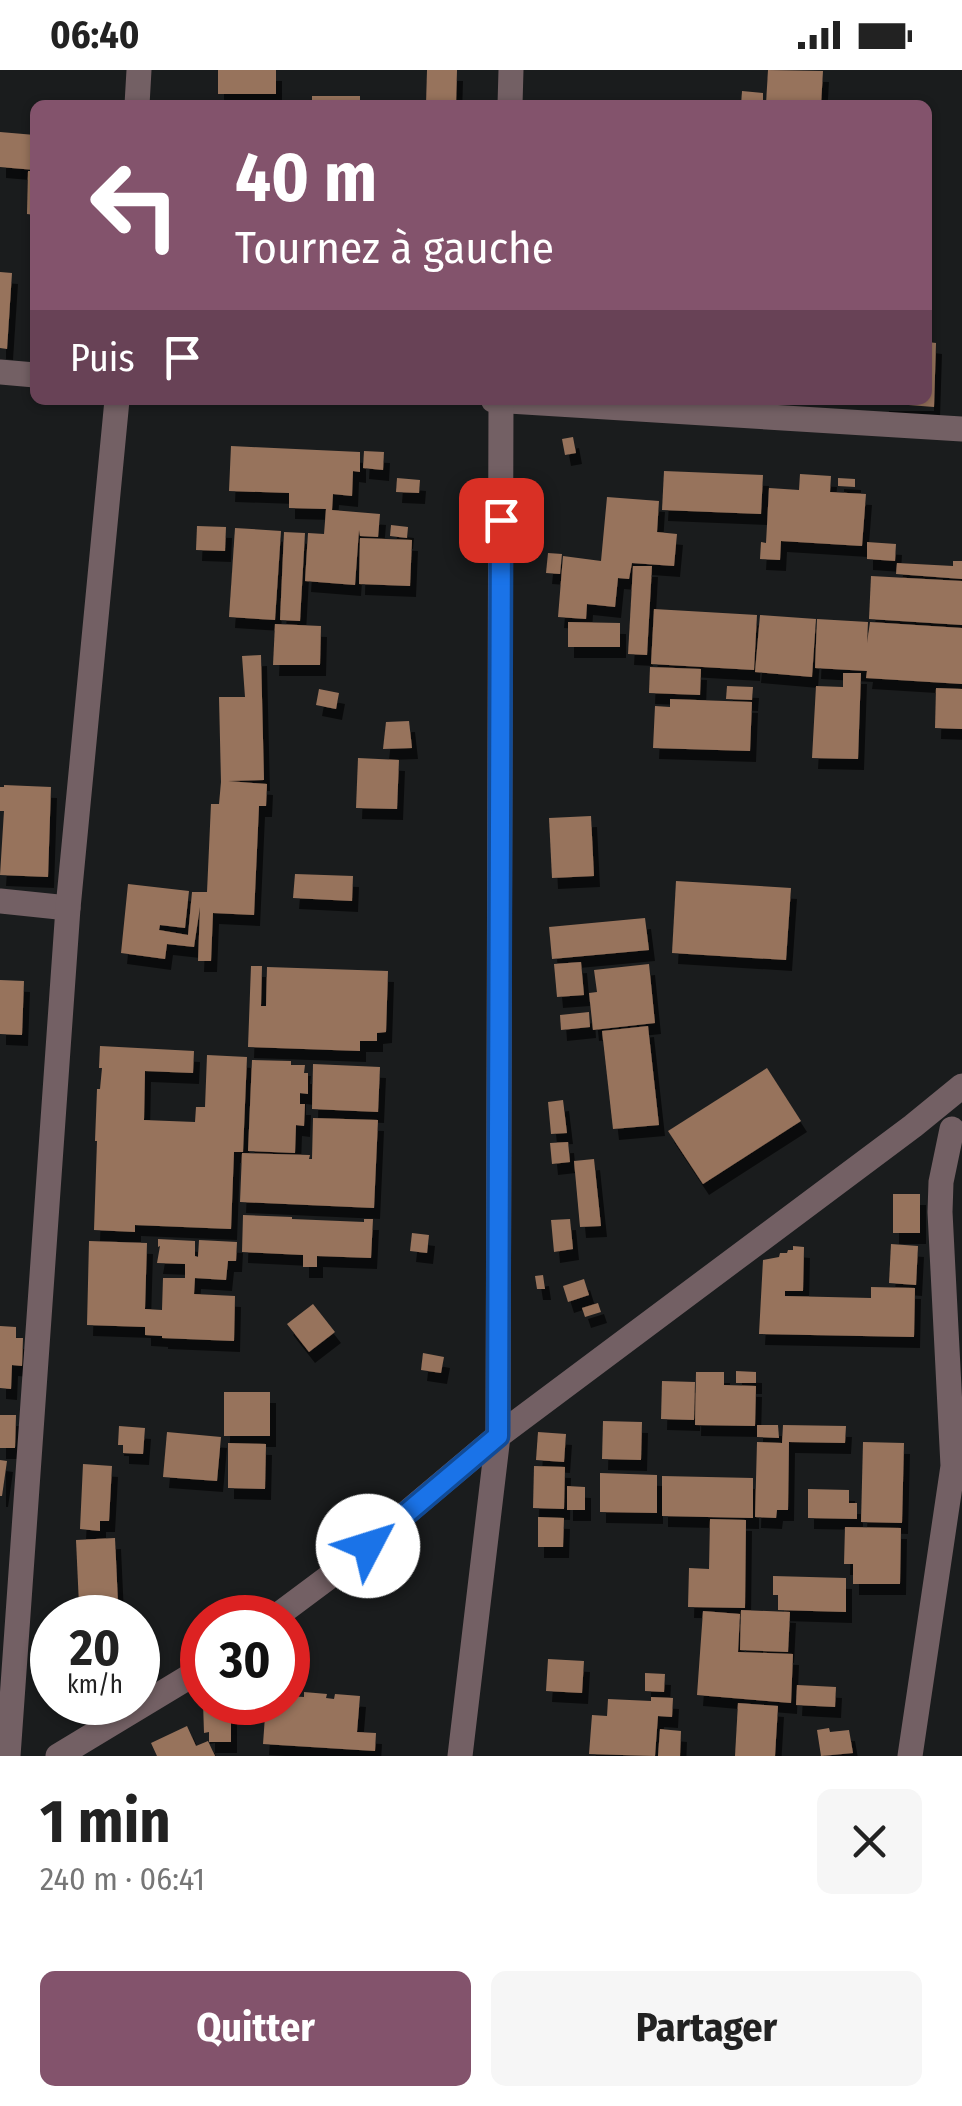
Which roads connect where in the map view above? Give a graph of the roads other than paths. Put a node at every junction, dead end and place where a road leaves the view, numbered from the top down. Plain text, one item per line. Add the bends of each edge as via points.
1 (139, 70) edge
2 (511, 70) edge
3 (137, 100) edge
4 (510, 100) edge
5 (0, 372) edge
6 (30, 375) edge
7 (117, 405) edge
8 (501, 405) edge
9 (580, 405) edge
10 (962, 429) edge
11 (0, 901) edge
12 (68, 908) junction
13 (962, 1086) edge
14 (913, 1126) junction
15 (957, 1129) edge
16 (498, 1436) junction
17 (957, 1466) edge
18 (305, 1595) edge
19 (180, 1682) edge
20 (8, 1756) edge
21 (58, 1756) edge
22 (460, 1756) edge
23 (910, 1756) edge

1 - 3 street
2 - 4 street
5 - 6 street
7 - 12 street
8 - 16 street
9 - 10 street
11 - 12 street
12 - 20 street
13 - 14 street
14 - 15 street
14 - 16 street
15 - 17 street via 941,1182 940,1212
16 - 18 street
16 - 22 street
17 - 23 street
19 - 21 street

